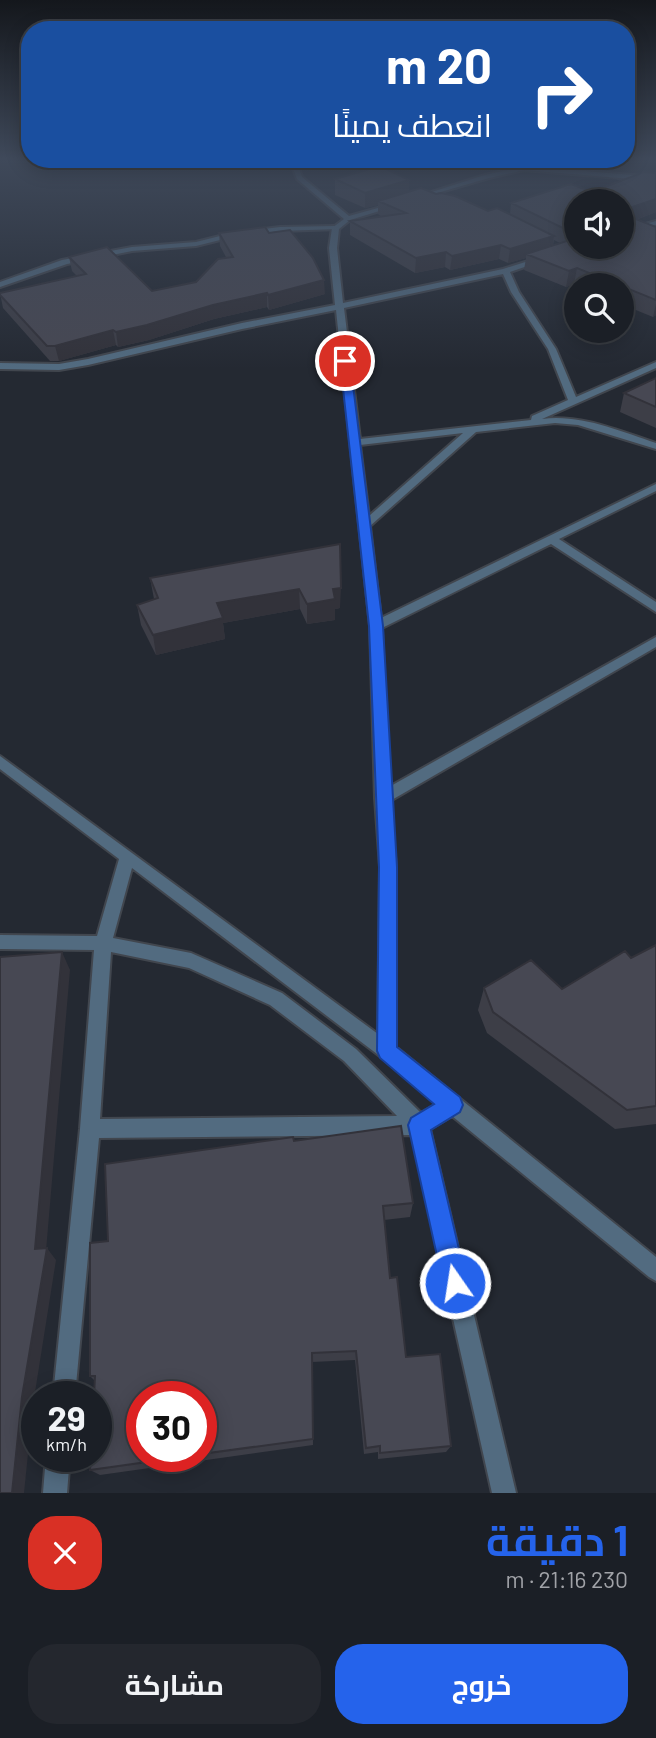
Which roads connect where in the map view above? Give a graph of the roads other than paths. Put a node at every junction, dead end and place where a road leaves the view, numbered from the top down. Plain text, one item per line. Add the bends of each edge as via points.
1 (275, 230) edge
2 (336, 230) edge
3 (552, 245) edge
4 (564, 251) edge
5 (564, 251) edge
6 (506, 271) junction
7 (0, 285) edge
8 (339, 306) junction
9 (656, 365) edge
10 (0, 366) edge
11 (573, 400) junction
12 (528, 422) junction
13 (475, 428) junction
14 (354, 443) junction
15 (656, 446) edge
16 (656, 487) edge
17 (364, 526) junction
18 (551, 539) junction
19 (656, 608) edge
20 (376, 626) junction
21 (656, 641) edge
22 (0, 761) edge
23 (382, 798) junction
24 (127, 857) junction
25 (0, 942) edge
26 (103, 943) junction
27 (387, 1051) junction
28 (453, 1105) junction
29 (419, 1125) junction
30 (90, 1129) junction
31 (656, 1270) edge
32 (65, 1381) edge
33 (57, 1472) edge
34 (55, 1493) edge
35 (503, 1493) edge

1 - 7 street via 65,262
2 - 8 street via 333,248
3 - 4 street
5 - 6 street
6 - 8 street
6 - 11 street via 552,349
8 - 10 street via 88,362 59,367
8 - 14 street
9 - 11 street
11 - 12 street
12 - 13 street
12 - 15 street via 579,422
13 - 14 street
13 - 17 street
14 - 17 street
16 - 18 street
17 - 20 street
18 - 19 street
18 - 20 street
20 - 23 street
21 - 23 street
22 - 24 street
23 - 27 street via 388,867
24 - 26 street
24 - 27 street
25 - 26 street
26 - 29 street via 191,961 276,999 350,1055
26 - 30 street
27 - 28 street
28 - 29 street
28 - 31 street
29 - 30 street
29 - 35 street
30 - 32 street
33 - 34 street

